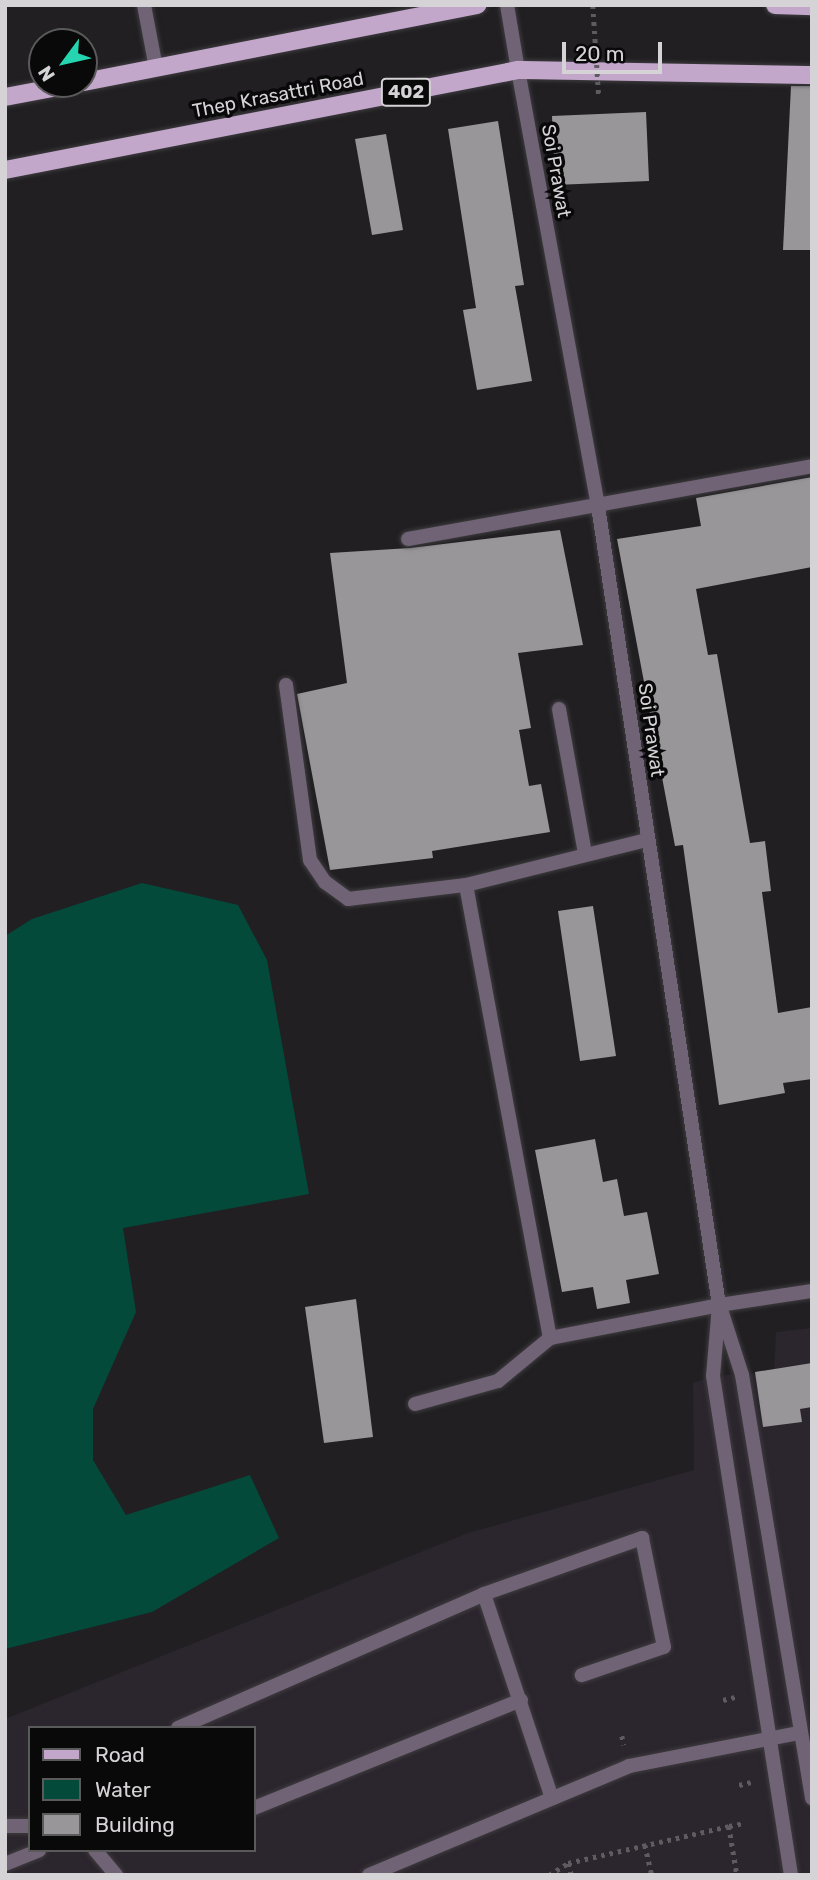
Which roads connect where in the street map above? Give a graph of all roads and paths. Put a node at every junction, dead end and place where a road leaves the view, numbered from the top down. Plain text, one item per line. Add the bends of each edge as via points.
1 (144, 5) edge
2 (478, 5) edge
3 (507, 5) edge
4 (593, 5) edge
5 (775, 5) edge
6 (812, 6) edge
7 (156, 68) junction
8 (519, 70) junction
9 (812, 75) edge
10 (98, 79) edge
11 (28, 93) edge
12 (5, 97) edge
13 (598, 98) dead end
14 (5, 170) edge
15 (812, 466) edge
16 (598, 506) junction
17 (408, 539) dead end
18 (286, 685) dead end
19 (559, 709) dead end
20 (647, 840) junction
21 (585, 854) junction
22 (466, 884) junction
23 (812, 1291) edge
24 (719, 1305) junction
25 (550, 1338) junction
26 (415, 1404) dead end
27 (484, 1594) junction
28 (582, 1675) dead end
29 (521, 1700) junction
30 (183, 1726) edge
31 (799, 1733) junction
32 (766, 1738) junction
33 (552, 1798) junction
34 (812, 1798) edge
35 (256, 1807) edge
36 (744, 1823) dead end
37 (5, 1826) edge
38 (28, 1826) edge
39 (729, 1826) junction
40 (645, 1845) junction
41 (34, 1852) edge
42 (97, 1852) edge
43 (568, 1863) junction
44 (5, 1864) edge
45 (372, 1874) edge
46 (116, 1875) edge
47 (549, 1875) edge
48 (571, 1875) edge
49 (652, 1875) edge
50 (737, 1875) edge
51 (791, 1875) edge

1 - 7 street
2 - 7 main road
3 - 8 street, Soi Prawat
4 - 13 path, bridge
5 - 6 main road
7 - 10 main road
8 - 9 main road, Thep Krasattri Road / 402
8 - 14 main road, Thep Krasattri Road / 402
8 - 16 street, Soi Prawat
11 - 12 main road
15 - 16 street
16 - 17 street
16 - 20 street, Soi Prawat
18 - 22 street via 310,860 325,882 348,900
19 - 21 street
20 - 21 street
20 - 24 street, Soi Prawat
21 - 22 street
22 - 25 street
23 - 24 street
24 - 25 street
24 - 31 street via 742,1376
24 - 32 street via 713,1376
25 - 26 street via 498,1381
27 - 28 street via 642,1538 664,1647
27 - 29 street
27 - 30 street
29 - 33 street
29 - 35 street
31 - 32 street
31 - 34 street
32 - 33 street via 629,1766
32 - 51 street
33 - 45 street
36 - 39 path
37 - 38 street
39 - 40 path
39 - 50 path
40 - 43 path
40 - 49 path
41 - 44 street
42 - 46 street
43 - 47 path
43 - 48 path

